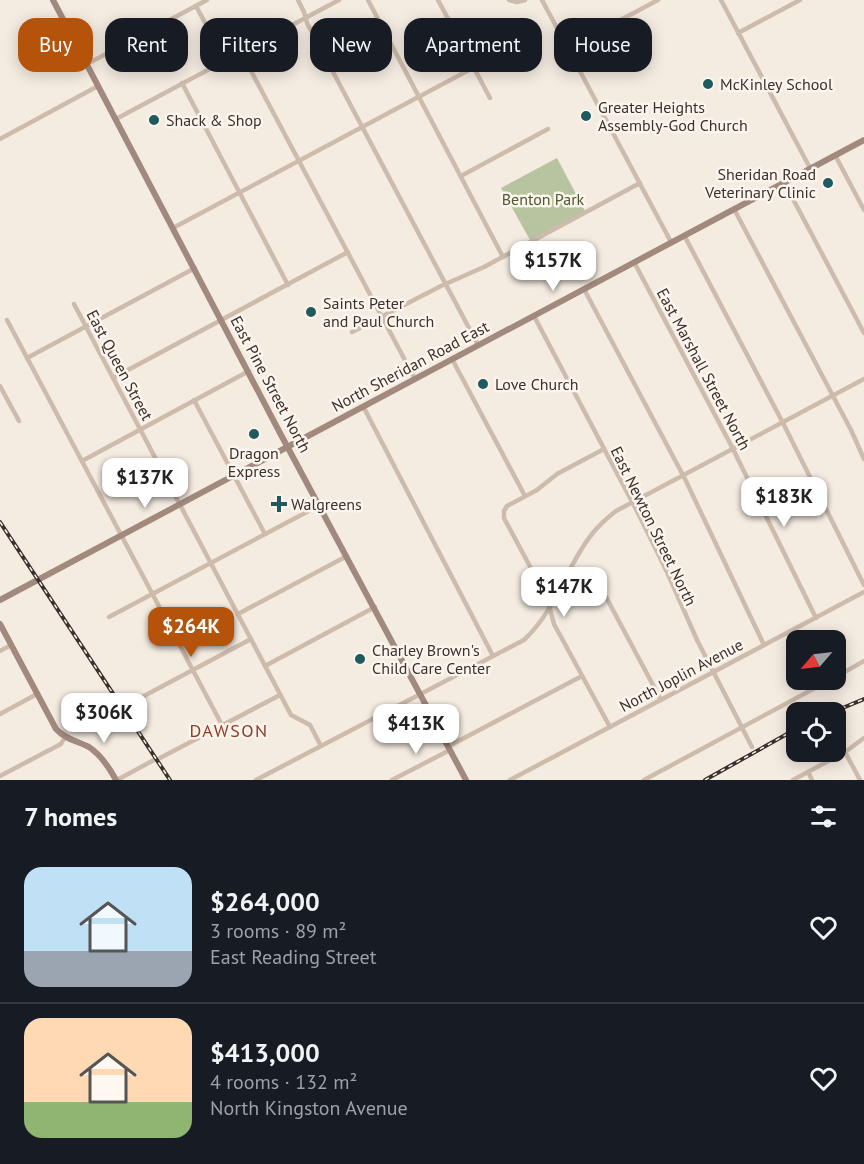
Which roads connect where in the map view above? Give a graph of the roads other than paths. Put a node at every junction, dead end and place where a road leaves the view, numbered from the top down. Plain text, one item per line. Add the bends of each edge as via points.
1 (53, 0) edge
2 (207, 0) edge
3 (298, 0) edge
4 (339, 0) edge
5 (368, 0) edge
6 (438, 0) edge
7 (509, 0) edge
8 (525, 0) edge
9 (542, 0) edge
10 (643, 0) edge
11 (658, 0) edge
12 (721, 0) edge
13 (781, 0) edge
14 (800, 0) edge
15 (196, 6) junction
16 (646, 6) junction
17 (785, 8) junction
18 (306, 17) junction
19 (63, 18) edge
20 (202, 18) edge
21 (448, 18) edge
22 (624, 18) edge
23 (298, 21) edge
24 (554, 22) edge
25 (738, 33) junction
26 (93, 61) edge
27 (91, 72) edge
28 (203, 72) edge
29 (252, 72) edge
30 (466, 72) edge
31 (476, 72) edge
32 (581, 72) edge
33 (182, 83) junction
34 (98, 86) junction
35 (419, 97) junction
36 (490, 98) dead end
37 (116, 118) junction
38 (362, 128) junction
39 (548, 129) dead end
40 (0, 139) edge
41 (864, 140) edge
42 (835, 155) junction
43 (299, 161) junction
44 (810, 168) junction
45 (461, 176) junction
46 (784, 182) junction
47 (640, 183) junction
48 (240, 192) junction
49 (734, 209) junction
50 (864, 210) edge
51 (173, 228) junction
52 (684, 235) junction
53 (672, 242) junction
54 (348, 252) junction
55 (504, 256) junction
56 (634, 262) junction
57 (195, 268) junction
58 (445, 284) junction
59 (288, 285) junction
60 (584, 289) junction
61 (74, 304) dead end
62 (534, 316) junction
63 (382, 318) junction
64 (7, 320) dead end
65 (222, 320) junction
66 (86, 327) junction
67 (352, 332) dead end
68 (864, 333) edge
69 (478, 345) junction
70 (27, 358) junction
71 (452, 359) junction
72 (249, 371) junction
73 (113, 378) junction
74 (415, 379) junction
75 (864, 379) edge
76 (0, 386) edge
77 (833, 396) junction
78 (194, 400) junction
79 (363, 406) junction
80 (19, 421) dead end
81 (783, 423) junction
82 (140, 430) junction
83 (288, 446) junction
84 (733, 448) junction
85 (604, 449) junction
86 (864, 459) edge
87 (82, 461) junction
88 (234, 475) junction
89 (683, 475) junction
90 (525, 496) junction
91 (632, 502) junction
92 (179, 504) junction
93 (320, 505) junction
94 (265, 534) junction
95 (121, 535) junction
96 (347, 556) junction
97 (210, 563) junction
98 (570, 572) junction
99 (864, 585) edge
100 (864, 592) edge
101 (153, 594) junction
102 (0, 600) edge
103 (375, 607) junction
104 (551, 608) junction
105 (238, 614) junction
106 (109, 617) dead end
107 (816, 618) junction
108 (0, 624) edge
109 (251, 639) junction
110 (11, 645) junction
111 (765, 645) junction
112 (0, 651) edge
113 (493, 656) junction
114 (864, 661) edge
115 (265, 666) junction
116 (193, 670) junction
117 (846, 671) edge
118 (712, 672) junction
119 (582, 676) junction
120 (811, 690) edge
121 (37, 694) junction
122 (280, 694) junction
123 (421, 694) junction
124 (142, 697) dead end
125 (661, 700) junction
126 (0, 714) edge
127 (222, 724) junction
128 (610, 727) junction
129 (741, 727) junction
130 (65, 737) junction
131 (864, 738) edge
132 (321, 746) junction
133 (752, 747) dead end
134 (449, 748) junction
135 (846, 751) edge
136 (846, 754) edge
137 (160, 758) dead end
138 (154, 760) dead end
139 (826, 762) edge
140 (808, 772) junction
141 (0, 776) edge
142 (117, 780) edge
143 (257, 780) edge
144 (392, 780) edge
145 (466, 780) edge
146 (510, 780) edge
147 (644, 780) edge
148 (793, 780) edge
149 (812, 780) edge
150 (860, 780) edge

1 - 19 main road, East Pine Street North
2 - 15 street
3 - 18 street
4 - 18 street
5 - 35 street
6 - 21 street
7 - 8 street
9 - 24 street
10 - 16 street
11 - 16 street
12 - 25 street
13 - 17 street
14 - 17 street
15 - 20 street
15 - 26 street
16 - 22 street
17 - 25 street
18 - 23 street
18 - 38 street
25 - 44 street
27 - 34 main road, East Pine Street North
28 - 33 street
29 - 43 street
30 - 35 street
31 - 36 street
32 - 47 street
33 - 37 street
33 - 48 street
34 - 37 main road, East Pine Street North
34 - 40 street
35 - 38 street
35 - 45 street
37 - 51 main road, East Pine Street North
38 - 43 street
38 - 58 street
39 - 45 street
41 - 42 main road, North Sheridan Road East
42 - 44 main road, North Sheridan Road East
42 - 50 street
43 - 48 street
43 - 54 street
44 - 46 main road, North Sheridan Road East
45 - 55 street
46 - 49 main road, North Sheridan Road East
46 - 68 street
47 - 53 street
47 - 55 street
48 - 51 street
48 - 59 street
49 - 52 main road, North Sheridan Road East
49 - 77 street
51 - 57 main road, East Pine Street North
52 - 53 main road, North Sheridan Road East
52 - 81 street
53 - 56 main road, North Sheridan Road East
54 - 59 street
54 - 63 street
55 - 58 street
56 - 60 main road, North Sheridan Road East
56 - 84 street, East Marshall Street North
57 - 65 main road, East Pine Street North
57 - 66 street
58 - 63 street
58 - 69 street
59 - 65 street
60 - 62 main road, North Sheridan Road East
60 - 89 street
61 - 66 street, East Queen Street
62 - 69 main road, North Sheridan Road East
62 - 85 street, East Newton Street North
63 - 67 street
63 - 74 street
64 - 70 street
65 - 72 main road, East Pine Street North
65 - 73 street
66 - 70 street
66 - 73 street, East Queen Street
69 - 71 main road, North Sheridan Road East
70 - 87 street
71 - 74 main road, North Sheridan Road East
71 - 90 street
72 - 78 street
72 - 83 main road, East Pine Street North
73 - 82 street, East Queen Street
74 - 79 main road, North Sheridan Road East
75 - 77 street
76 - 80 street
77 - 81 street
77 - 86 street
78 - 82 street
78 - 88 street
79 - 83 main road, North Sheridan Road East
79 - 113 street
81 - 84 street
81 - 99 street
82 - 87 street
82 - 92 street, East Queen Street
83 - 88 main road, North Sheridan Road East
83 - 93 main road, East Pine Street North
84 - 89 street
84 - 107 street, East Marshall Street North
85 - 90 street
85 - 91 street, East Newton Street North
87 - 95 street
88 - 92 main road, North Sheridan Road East
88 - 94 street
89 - 91 street
89 - 111 street
90 - 104 street via 507,506 504,518
91 - 98 street via 600,525
91 - 118 street, East Newton Street North
92 - 95 main road, North Sheridan Road East
92 - 97 street, East Queen Street
93 - 94 street
93 - 96 main road, East Pine Street North
94 - 97 street
95 - 101 street
95 - 102 main road, North Sheridan Road East
96 - 103 main road, East Pine Street North
96 - 105 street
97 - 101 street
97 - 105 street, East Queen Street
98 - 104 street
98 - 125 street via 606,597
100 - 107 street, North Joplin Avenue
101 - 106 street
101 - 116 street
103 - 115 street
103 - 123 main road, East Pine Street North
104 - 113 street via 524,640
104 - 119 street via 554,624
105 - 109 street, East Queen Street
107 - 111 street, North Joplin Avenue
108 - 110 main road
109 - 115 street, East Queen Street
109 - 116 street
110 - 112 street
110 - 121 main road
111 - 118 street, North Joplin Avenue
113 - 123 street
114 - 117 street
115 - 122 street, East Queen Street
116 - 124 street
116 - 127 street
118 - 125 street, North Joplin Avenue
118 - 129 street, East Newton Street North
119 - 128 street
119 - 134 street
120 - 129 street
121 - 126 street
121 - 130 main road via 56,729
122 - 127 street
122 - 132 street, East Queen Street via 292,717 310,725
123 - 132 street
123 - 134 main road, East Pine Street North
125 - 128 street, North Joplin Avenue
127 - 137 street
128 - 146 street, North Joplin Avenue
129 - 133 street, East Newton Street North
129 - 147 street
130 - 141 street via 61,744
130 - 142 main road via 95,752
131 - 135 street
132 - 143 street
134 - 144 street
134 - 145 main road, East Pine Street North
136 - 150 street
138 - 142 street
139 - 140 street
140 - 148 street
140 - 149 street

